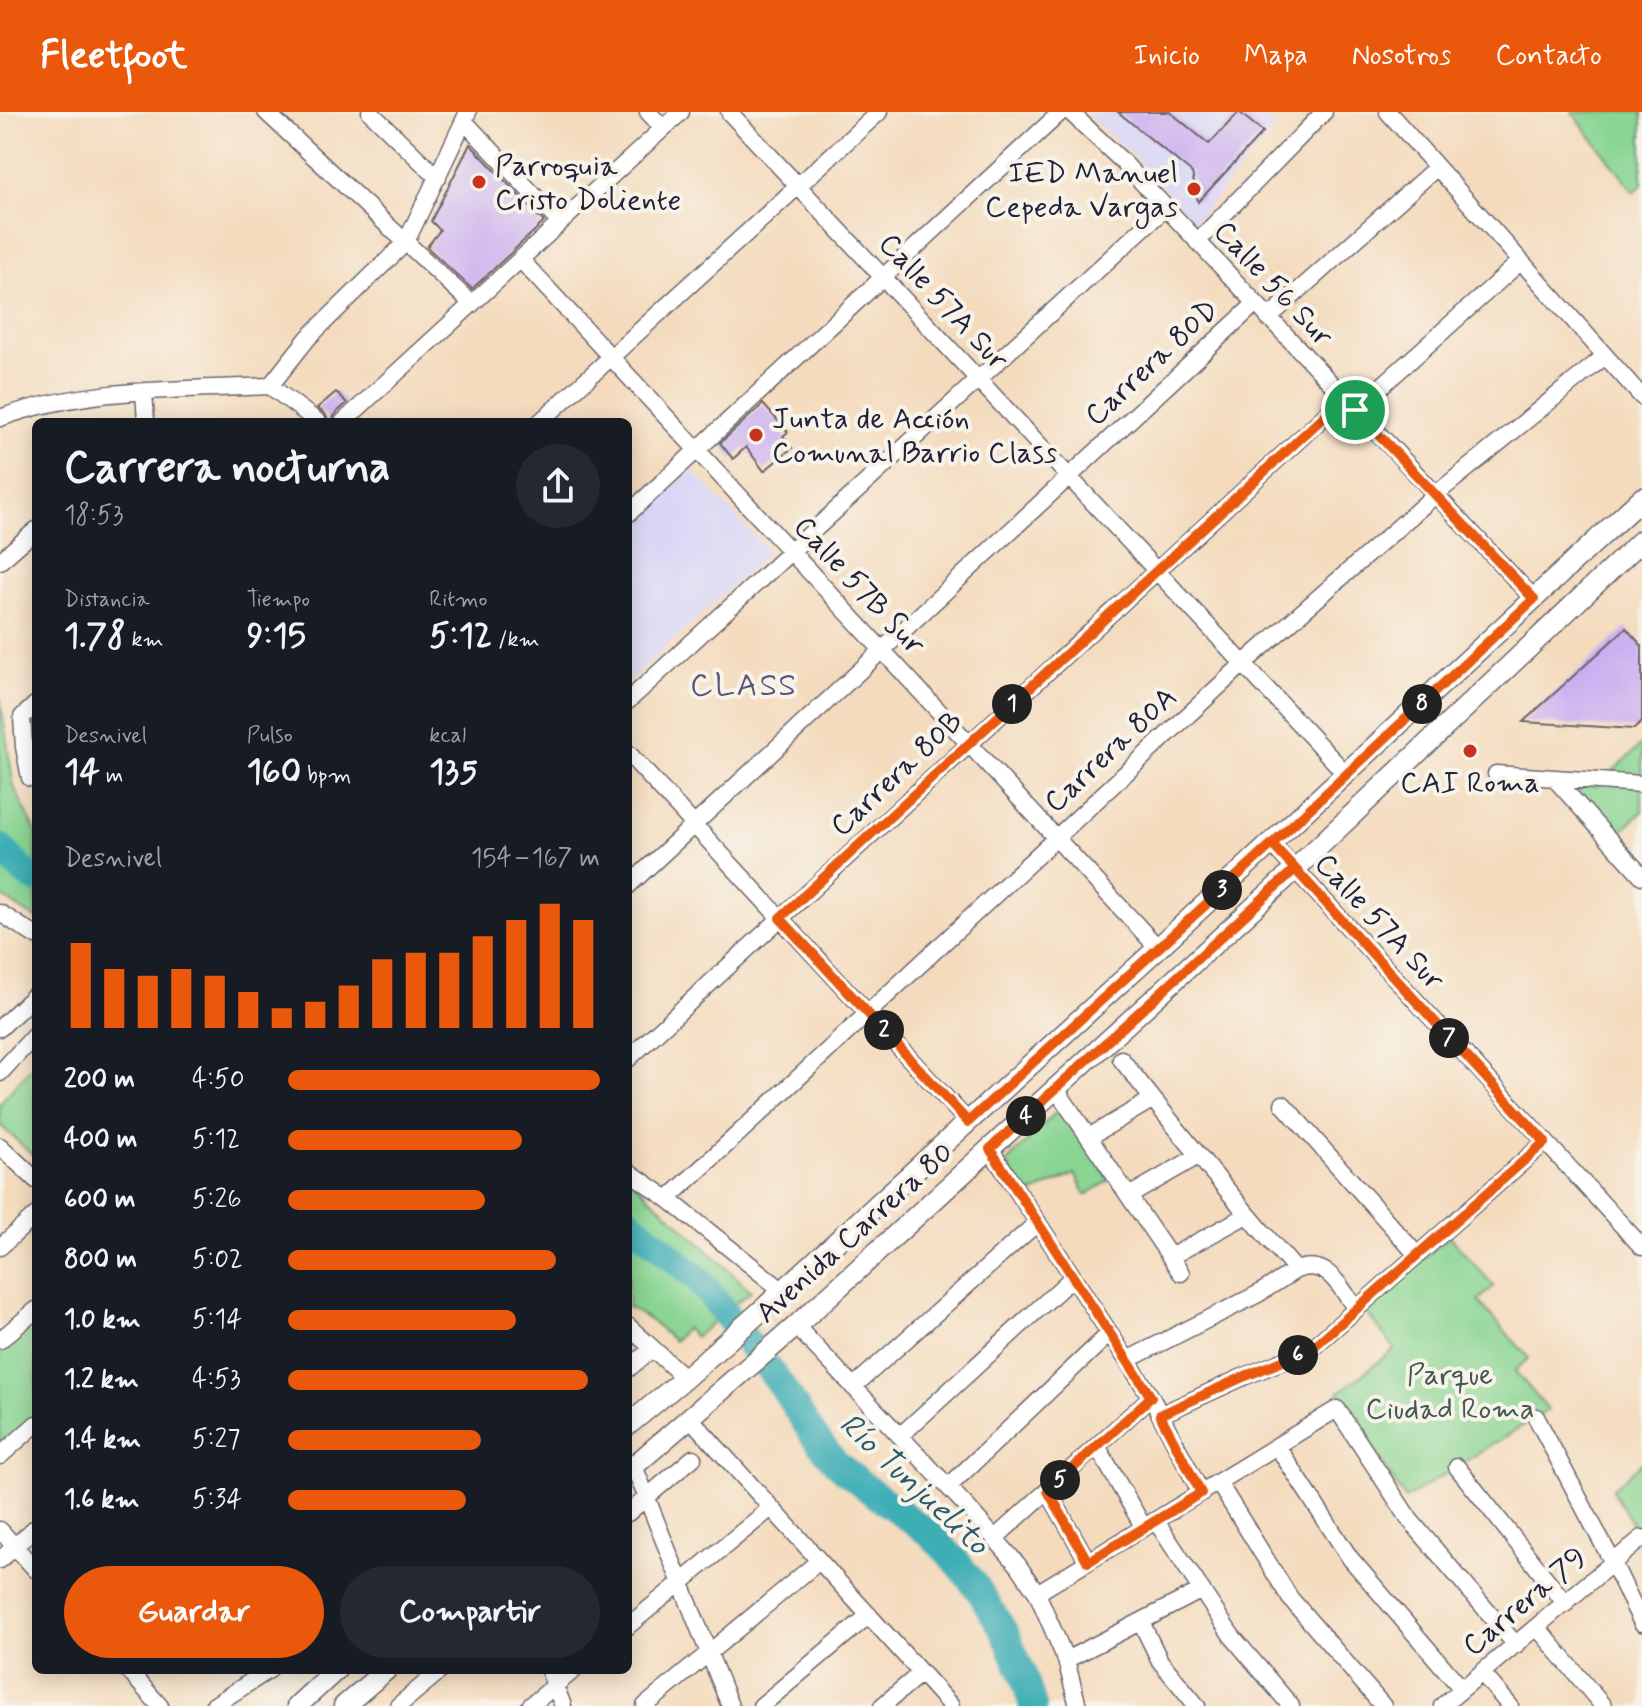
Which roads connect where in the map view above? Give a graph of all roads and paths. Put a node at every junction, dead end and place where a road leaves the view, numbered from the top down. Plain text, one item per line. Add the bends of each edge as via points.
1 (266, 112) edge
2 (370, 112) edge
3 (648, 112) edge
4 (681, 112) edge
5 (729, 112) edge
6 (879, 112) edge
7 (1061, 112) edge
8 (1070, 112) edge
9 (1324, 112) edge
10 (1388, 112) edge
11 (466, 117) edge
12 (663, 128) junction
13 (1437, 167) junction
14 (438, 178) junction
15 (798, 186) junction
16 (1165, 208) junction
17 (560, 223) junction
18 (406, 242) junction
19 (1197, 242) junction
20 (520, 259) junction
21 (1521, 261) junction
22 (883, 277) junction
23 (472, 304) junction
24 (1255, 304) junction
25 (1268, 318) junction
26 (1605, 356) junction
27 (611, 357) junction
28 (978, 380) junction
29 (270, 386) junction
30 (144, 391) junction
31 (1642, 397) edge
32 (1350, 404) junction
33 (0, 418) edge
34 (146, 418) edge
35 (313, 418) edge
36 (347, 418) edge
37 (544, 418) edge
38 (697, 450) junction
39 (1069, 476) junction
40 (1435, 495) junction
41 (1642, 498) edge
42 (632, 510) edge
43 (32, 533) edge
44 (1642, 540) edge
45 (791, 552) junction
46 (0, 561) edge
47 (1157, 571) junction
48 (1534, 599) junction
49 (882, 650) junction
50 (1243, 664) junction
51 (632, 697) edge
52 (32, 708) edge
53 (969, 744) junction
54 (632, 757) edge
55 (1346, 774) junction
56 (1496, 774) dead end
57 (30, 778) dead end
58 (1554, 778) junction
59 (1642, 784) edge
60 (694, 824) junction
61 (1056, 838) junction
62 (1272, 844) junction
63 (1295, 869) junction
64 (1642, 876) edge
65 (632, 882) edge
66 (0, 913) edge
67 (780, 918) junction
68 (32, 933) edge
69 (1158, 948) junction
70 (32, 998) edge
71 (868, 1013) junction
72 (0, 1028) edge
73 (32, 1038) edge
74 (632, 1055) edge
75 (1121, 1059) dead end
76 (0, 1073) edge
77 (1056, 1089) junction
78 (1153, 1099) junction
79 (1283, 1104) dead end
80 (968, 1122) junction
81 (1089, 1137) junction
82 (1545, 1142) junction
83 (0, 1146) edge
84 (990, 1149) junction
85 (1198, 1156) junction
86 (632, 1174) edge
87 (32, 1176) edge
88 (1129, 1196) junction
89 (668, 1199) junction
90 (1247, 1215) junction
91 (32, 1219) edge
92 (1038, 1222) junction
93 (0, 1247) edge
94 (1642, 1247) edge
95 (1417, 1255) junction
96 (1170, 1257) junction
97 (1296, 1270) junction
98 (1181, 1273) dead end
99 (1073, 1277) junction
100 (783, 1291) junction
101 (1356, 1309) junction
102 (32, 1313) edge
103 (632, 1330) edge
104 (791, 1331) junction
105 (1110, 1333) junction
106 (0, 1340) edge
107 (652, 1349) junction
108 (1127, 1360) junction
109 (632, 1366) edge
110 (685, 1378) junction
111 (853, 1387) junction
112 (1151, 1397) junction
113 (1160, 1415) junction
114 (1536, 1417) dead end
115 (690, 1418) junction
116 (632, 1422) edge
117 (32, 1428) edge
118 (900, 1436) junction
119 (1097, 1446) junction
120 (1277, 1446) junction
121 (0, 1456) edge
122 (693, 1458) dead end
123 (632, 1467) edge
124 (1457, 1467) dead end
125 (632, 1470) edge
126 (1218, 1482) junction
127 (948, 1487) junction
128 (1048, 1491) junction
129 (1201, 1493) junction
130 (646, 1497) junction
131 (771, 1508) junction
132 (632, 1509) edge
133 (1150, 1524) junction
134 (0, 1530) edge
135 (32, 1531) edge
136 (995, 1538) junction
137 (1642, 1538) edge
138 (15, 1546) junction
139 (0, 1560) edge
140 (819, 1561) junction
141 (1088, 1562) junction
142 (1613, 1563) junction
143 (32, 1565) edge
144 (680, 1583) junction
145 (1202, 1590) junction
146 (1037, 1593) junction
147 (1566, 1604) junction
148 (869, 1615) junction
149 (1141, 1622) junction
150 (632, 1623) edge
151 (1642, 1623) edge
152 (1537, 1627) junction
153 (1516, 1645) junction
154 (708, 1653) junction
155 (1066, 1660) junction
156 (921, 1673) junction
157 (1482, 1673) junction
158 (132, 1674) edge
159 (263, 1674) edge
160 (332, 1674) edge
161 (382, 1674) edge
162 (436, 1674) edge
163 (552, 1678) edge
164 (1462, 1689) junction
165 (356, 1701) edge
166 (160, 1706) edge
167 (213, 1706) edge
168 (297, 1706) edge
169 (398, 1706) edge
170 (530, 1706) edge
171 (563, 1706) edge
172 (645, 1706) edge
173 (730, 1706) edge
174 (761, 1706) edge
175 (882, 1706) edge
176 (951, 1706) edge
177 (1078, 1706) edge
178 (1197, 1706) edge
179 (1291, 1706) edge
180 (1383, 1706) edge
181 (1442, 1706) edge
182 (1510, 1706) edge
183 (1603, 1706) edge

1 - 18 street
2 - 14 street
3 - 12 street
4 - 12 street
5 - 15 street, Calle 57A Sur
6 - 15 street
7 - 22 street
8 - 16 street, Calle 56 Sur
9 - 19 street
10 - 13 street
11 - 14 street
11 - 17 street
12 - 17 street
13 - 21 street
13 - 25 street, Carrera 80D
14 - 18 street
15 - 22 street, Calle 57A Sur
15 - 27 street
16 - 19 street, Calle 56 Sur
16 - 28 street
17 - 20 street
18 - 23 street
18 - 29 street via 308,338
19 - 24 street, Calle 56 Sur
20 - 23 street
20 - 27 street, Calle 57B Sur
21 - 26 street
21 - 32 street, Carrera 80B
22 - 28 street, Calle 57A Sur
22 - 38 street
23 - 36 street
24 - 25 street, Calle 56 Sur
24 - 39 street, Carrera 80D
25 - 32 street, Calle 56 Sur
26 - 31 street
26 - 40 street, Carrera 80A
27 - 37 street
27 - 38 street, Calle 57B Sur
28 - 39 street, Calle 57A Sur
28 - 45 street
29 - 30 street
29 - 35 street
30 - 33 street via 86,397
30 - 34 street
32 - 40 street, Calle 56 Sur
32 - 47 street, Carrera 80B
38 - 42 street
38 - 45 street, Calle 57B Sur
39 - 47 street, Calle 57A Sur
39 - 49 street, Carrera 80D
40 - 48 street, Calle 56 Sur
40 - 50 street, Carrera 80A
41 - 48 main road, Avenida Carrera 80
43 - 46 street
44 - 63 main road, Avenida Carrera 80
45 - 49 street, Calle 57B Sur
45 - 51 street
47 - 50 street, Calle 57A Sur
47 - 53 street, Carrera 80B
48 - 55 main road, Avenida Carrera 80
49 - 53 street, Calle 57B Sur
49 - 60 street, Carrera 80D
50 - 55 street, Calle 57A Sur
50 - 61 street, Carrera 80A
52 - 57 street via 22,717
53 - 61 street, Calle 57B Sur
53 - 67 street, Carrera 80B
54 - 60 street
55 - 62 main road, Avenida Carrera 80
56 - 58 street
58 - 59 street
58 - 64 street
60 - 65 street, Carrera 80D
60 - 67 street
61 - 69 street, Calle 57B Sur
61 - 71 street, Carrera 80A
62 - 63 street, Calle 57A Sur
62 - 69 main road, Avenida Carrera 80
63 - 77 main road, Avenida Carrera 80
63 - 82 street, Calle 57A Sur
66 - 68 street
67 - 71 street
67 - 74 street, Carrera 80B
69 - 80 main road, Avenida Carrera 80
70 - 72 street
71 - 80 street
71 - 89 street, Carrera 80A
73 - 76 street
75 - 78 street
77 - 81 street
77 - 84 main road, Avenida Carrera 80
78 - 81 street
78 - 85 street
79 - 95 street
80 - 100 main road, Avenida Carrera 80
81 - 88 street
82 - 94 street, Calle 57A Sur
82 - 95 street
83 - 87 street
84 - 92 street
84 - 104 main road, Avenida Carrera 80
85 - 88 street
85 - 90 street
86 - 89 street
88 - 96 street
89 - 100 street
90 - 96 street
90 - 97 street
91 - 93 street
92 - 99 street
92 - 111 street
95 - 101 street
96 - 98 street
97 - 101 street via 1325,1270
97 - 108 street
99 - 105 street
99 - 118 street
100 - 110 main road, Avenida Carrera 80
101 - 113 street via 1310,1350
102 - 106 street
103 - 107 street
104 - 111 street
104 - 115 main road, Avenida Carrera 80
105 - 108 street
105 - 127 street
107 - 109 street
107 - 110 street
108 - 112 street
110 - 116 main road, Avenida Carrera 80
111 - 118 street
112 - 113 street
112 - 119 street
113 - 129 street
114 - 142 street
115 - 123 main road, Avenida Carrera 80
115 - 131 street
117 - 121 street
118 - 127 street
119 - 128 street
119 - 133 street
120 - 126 street
120 - 153 street via 1337,1409 1410,1520
120 - 164 street via 1350,1558
122 - 130 street
124 - 147 street
125 - 130 street
126 - 129 street
126 - 180 street via 1290,1598
127 - 136 street
128 - 136 street
128 - 141 street
129 - 133 street
130 - 132 street
130 - 144 street
131 - 140 street
131 - 144 street
133 - 141 street
133 - 145 street
134 - 138 street
135 - 138 street
136 - 146 street
137 - 142 street, Carrera 79
138 - 139 street
138 - 143 street
140 - 148 street
140 - 154 street
141 - 146 street
142 - 147 street, Carrera 79
142 - 151 street
144 - 150 street
144 - 154 street
145 - 149 street
145 - 179 street via 1231,1635
146 - 155 street
147 - 152 street, Carrera 79
148 - 156 street
148 - 174 street
149 - 155 street
149 - 178 street via 1160,1661
152 - 153 street, Carrera 79
152 - 183 street
153 - 157 street, Carrera 79
154 - 172 street
154 - 173 street
155 - 177 street
156 - 175 street
156 - 176 street
157 - 164 street, Carrera 79
157 - 182 street
158 - 166 street
159 - 167 street
160 - 168 main road
161 - 165 main road
162 - 169 street
163 - 170 street
163 - 171 street
164 - 181 street, Carrera 79

